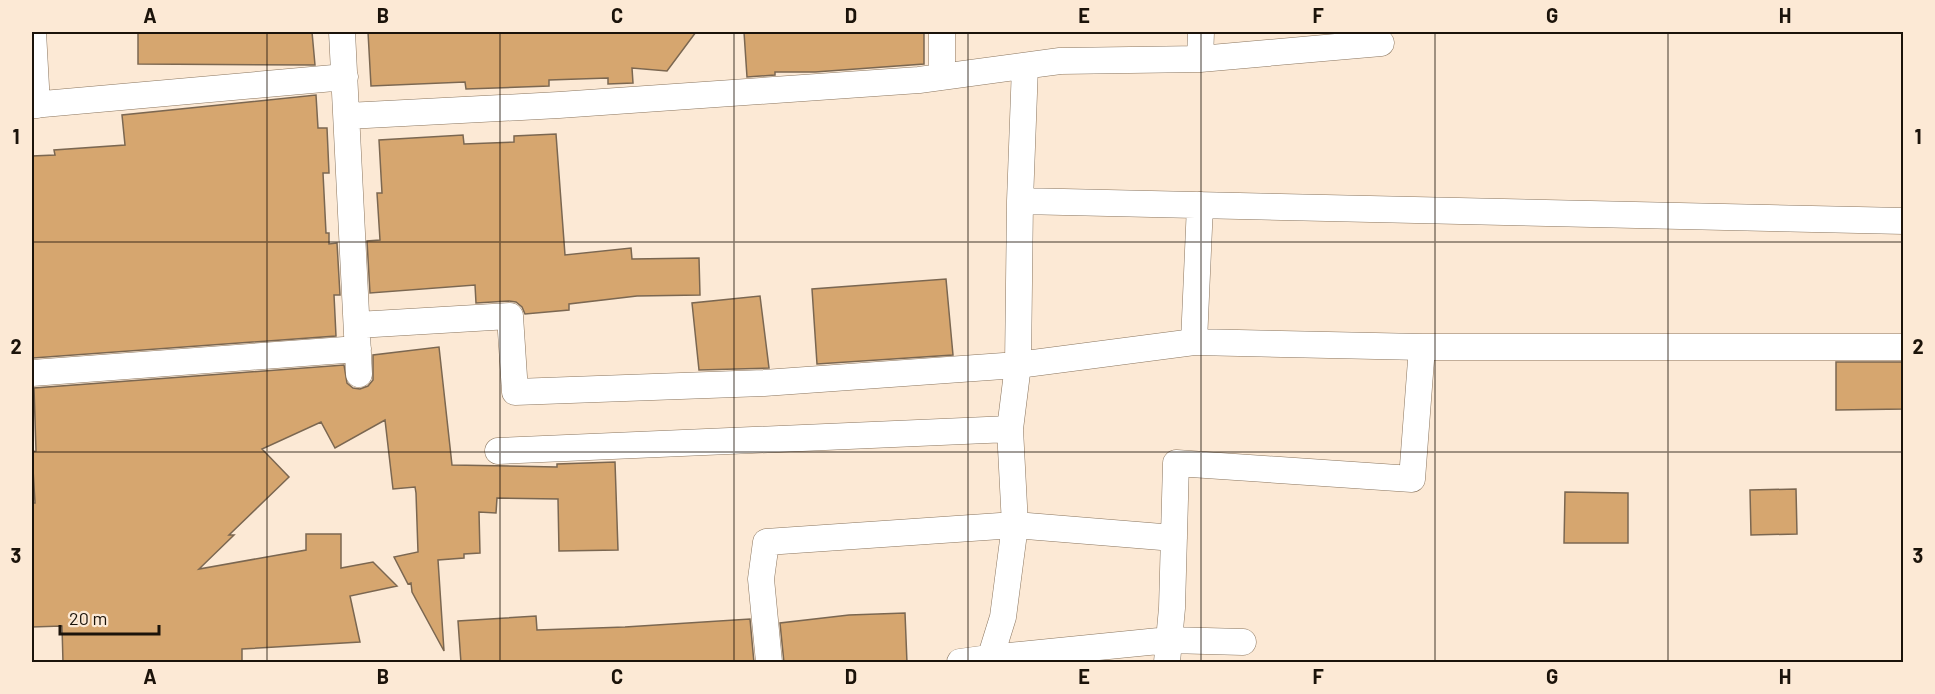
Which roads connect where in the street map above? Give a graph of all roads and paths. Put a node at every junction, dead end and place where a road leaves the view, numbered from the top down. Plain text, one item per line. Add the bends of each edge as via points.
1 (33, 32) edge
2 (342, 32) edge
3 (942, 32) edge
4 (1201, 32) edge
5 (1381, 43) dead end
6 (1200, 59) junction
7 (1025, 66) junction
8 (345, 76) junction
9 (942, 77) junction
10 (34, 105) edge
11 (347, 116) junction
12 (1020, 201) junction
13 (1200, 205) junction
14 (1904, 221) edge
15 (1194, 342) junction
16 (1422, 347) junction
17 (1904, 347) edge
18 (358, 349) junction
19 (1018, 365) junction
20 (32, 373) edge
21 (1010, 429) junction
22 (498, 451) dead end
23 (1015, 525) junction
24 (1174, 538) junction
25 (1243, 642) dead end
26 (1168, 651) edge
27 (989, 660) edge
28 (769, 663) edge
29 (960, 663) edge

1 - 10 street
2 - 8 street
3 - 9 street
4 - 6 street
5 - 6 street
6 - 7 street via 1060,61
7 - 9 street
7 - 12 street
8 - 10 street
8 - 11 street
9 - 11 street
11 - 18 street
12 - 13 street
12 - 19 street
13 - 14 street
13 - 15 street
15 - 16 street
15 - 19 street
16 - 17 street
16 - 24 street via 1412,479 1176,463
18 - 19 street via 510,316 515,392 764,383
18 - 20 street
19 - 21 street
21 - 22 street
21 - 23 street
23 - 24 street
23 - 27 street via 1003,617
23 - 28 street via 766,542 761,579
24 - 26 street
25 - 26 street
26 - 27 street
27 - 29 street

